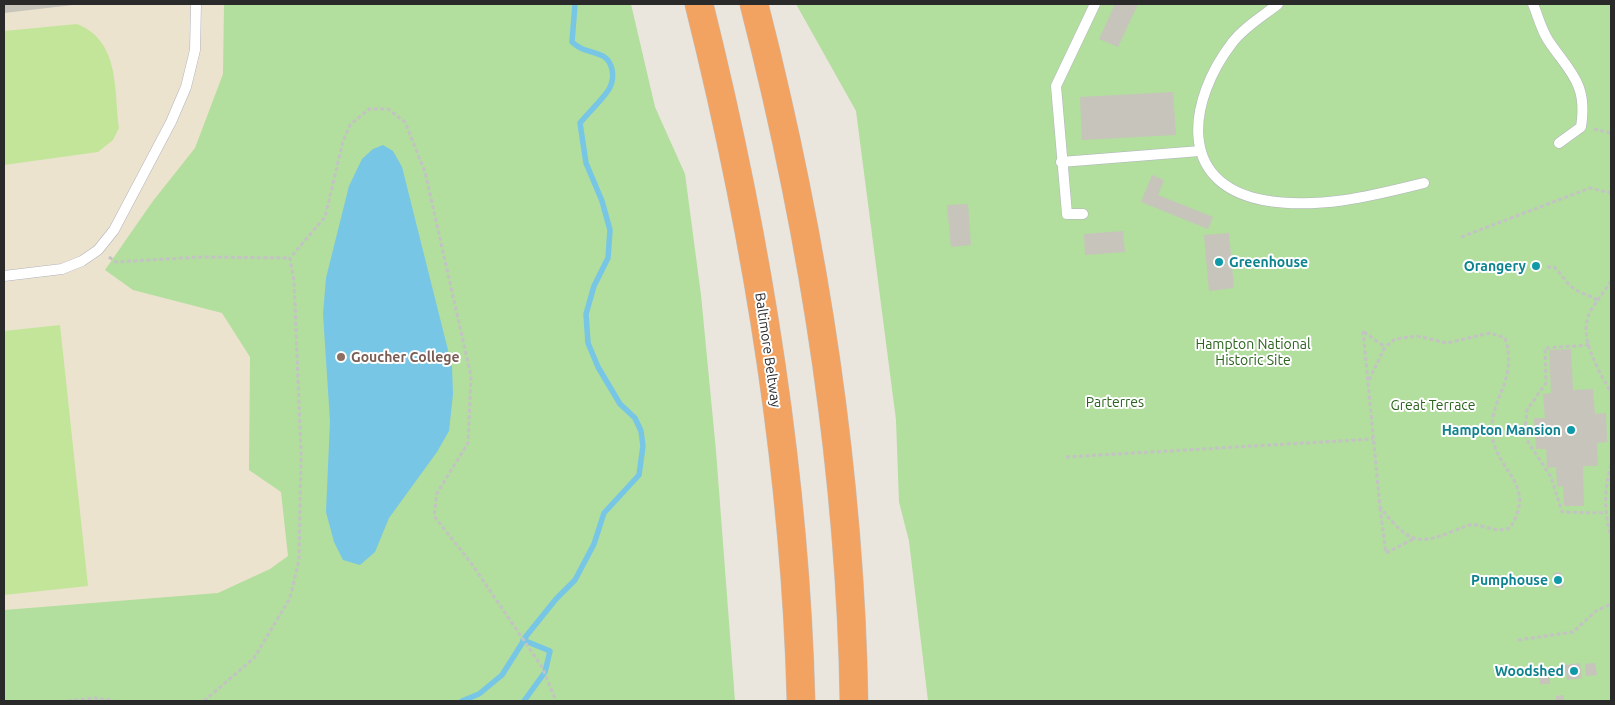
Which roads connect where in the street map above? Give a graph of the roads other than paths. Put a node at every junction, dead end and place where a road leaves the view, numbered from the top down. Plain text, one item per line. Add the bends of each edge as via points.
1 (196, 4) edge
2 (699, 4) edge
3 (754, 4) edge
4 (1094, 4) edge
5 (1278, 4) edge
6 (1533, 4) edge
7 (1559, 143) dead end
8 (1200, 151) junction
9 (1061, 162) junction
10 (1424, 183) dead end
11 (1083, 214) dead end
12 (4, 276) edge
13 (801, 701) edge
14 (854, 701) edge

1 - 12 lane via 195,50 186,87 114,230 98,250 82,261 62,269
2 - 13 highway, Baltimore Beltway via 724,104 771,357 790,525
3 - 14 highway via 777,93 823,344 843,516 854,656
4 - 9 lane via 1056,86
5 - 8 lane via 1232,42 1210,79 1199,107 1197,134
6 - 7 lane via 1547,38 1577,79 1582,94 1581,127
8 - 9 lane
8 - 10 lane via 1220,182 1240,194 1264,200 1330,202
9 - 11 lane via 1067,214

